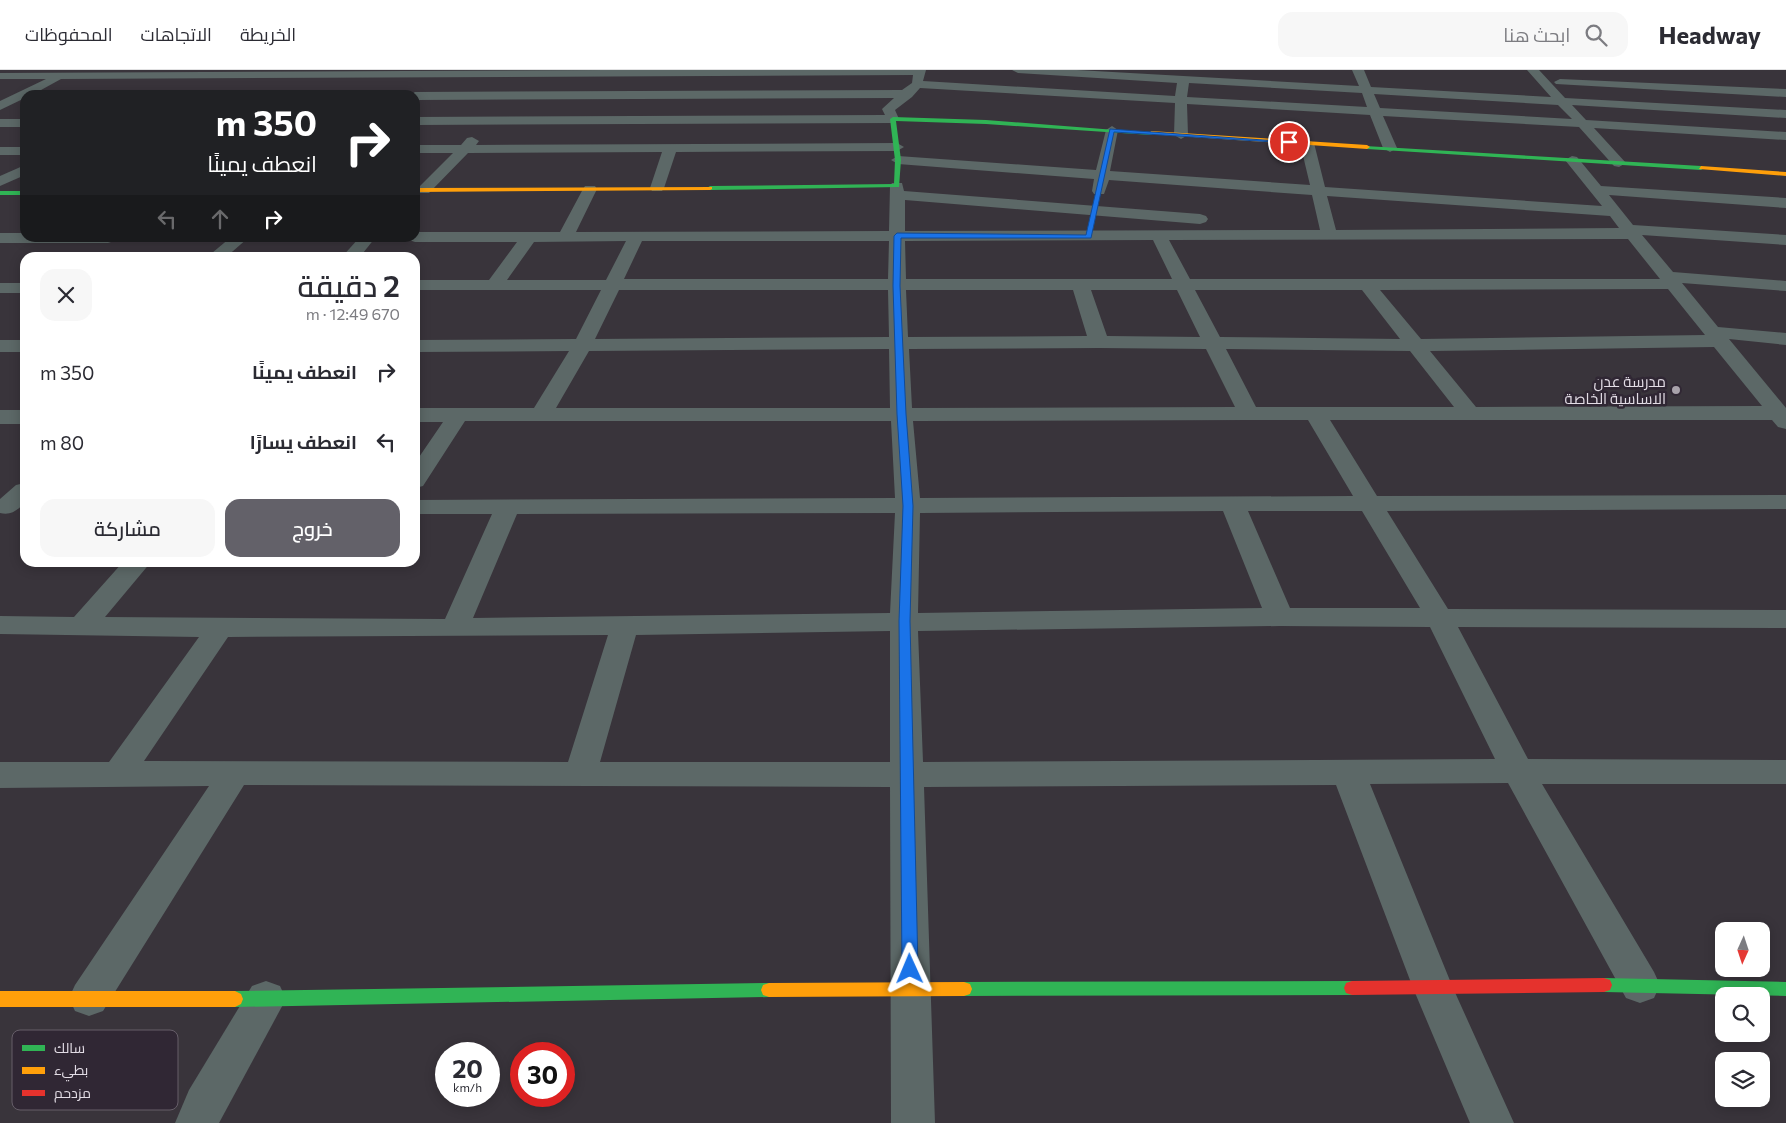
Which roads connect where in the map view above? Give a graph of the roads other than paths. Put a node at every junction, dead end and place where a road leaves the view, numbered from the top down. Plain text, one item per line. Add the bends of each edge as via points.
1 (77, 70) edge
2 (1018, 70) edge
3 (1352, 70) edge
4 (1361, 70) edge
5 (642, 71) edge
6 (775, 71) edge
7 (906, 71) edge
8 (202, 72) edge
9 (318, 72) edge
10 (537, 72) edge
11 (706, 73) junction
12 (919, 75) edge
13 (1184, 75) edge
14 (1529, 75) edge
15 (0, 76) edge
16 (63, 76) junction
17 (1720, 76) dead end
18 (1543, 81) junction
19 (299, 85) dead end
20 (1501, 85) dead end
21 (1306, 86) junction
22 (175, 87) dead end
23 (36, 90) edge
24 (1365, 90) junction
25 (1740, 91) junction
26 (1786, 93) edge
27 (891, 94) junction
28 (908, 94) junction
29 (698, 95) junction
30 (730, 95) junction
31 (420, 96) edge
32 (514, 96) junction
33 (668, 96) junction
34 (0, 97) edge
35 (20, 97) edge
36 (20, 98) edge
37 (1510, 98) junction
38 (1181, 100) junction
39 (1560, 100) junction
40 (0, 106) edge
41 (1312, 108) junction
42 (1698, 109) junction
43 (1374, 111) junction
44 (1768, 113) junction
45 (1786, 114) edge
46 (654, 119) junction
47 (721, 119) junction
48 (893, 119) junction
49 (612, 120) junction
50 (420, 121) edge
51 (491, 121) junction
52 (0, 123) edge
53 (20, 123) edge
54 (1584, 124) junction
55 (1786, 127) edge
56 (1112, 130) junction
57 (1726, 132) junction
58 (756, 133) junction
59 (1181, 135) junction
60 (1786, 136) edge
61 (1307, 143) junction
62 (596, 148) junction
63 (670, 148) junction
64 (1390, 148) junction
65 (420, 149) edge
66 (464, 149) junction
67 (0, 151) edge
68 (20, 151) edge
69 (1572, 160) junction
70 (1619, 163) junction
71 (20, 172) edge
72 (898, 172) junction
73 (1104, 174) junction
74 (1786, 174) edge
75 (0, 182) edge
76 (657, 188) junction
77 (590, 189) junction
78 (420, 190) edge
79 (1319, 190) junction
80 (1597, 190) junction
81 (0, 193) edge
82 (20, 193) edge
83 (1786, 203) edge
84 (1094, 212) junction
85 (1614, 212) junction
86 (17, 222) dead end
87 (1328, 231) junction
88 (0, 232) edge
89 (1629, 232) junction
90 (636, 236) junction
91 (897, 236) junction
92 (1159, 236) junction
93 (420, 237) edge
94 (529, 237) junction
95 (565, 237) junction
96 (1089, 237) junction
97 (0, 238) edge
98 (20, 238) edge
99 (1786, 240) edge
100 (235, 242) edge
101 (363, 242) edge
102 (222, 252) edge
103 (354, 252) edge
104 (1671, 281) junction
105 (495, 284) junction
106 (420, 285) edge
107 (612, 285) junction
108 (1080, 285) junction
109 (1183, 285) junction
110 (897, 286) junction
111 (1368, 286) junction
112 (1786, 286) edge
113 (0, 288) edge
114 (20, 288) edge
115 (1716, 336) junction
116 (1786, 339) edge
117 (1099, 342) junction
118 (899, 343) junction
119 (583, 344) junction
120 (1214, 344) junction
121 (1416, 345) junction
122 (0, 346) edge
123 (20, 346) edge
124 (422, 346) edge
125 (1780, 409) edge
126 (1470, 413) junction
127 (459, 414) junction
128 (902, 414) junction
129 (1249, 414) junction
130 (1314, 414) junction
131 (420, 415) edge
132 (541, 415) junction
133 (420, 473) edge
134 (20, 496) edge
135 (1368, 502) junction
136 (1786, 502) edge
137 (908, 506) junction
138 (1233, 506) junction
139 (10, 507) edge
140 (508, 507) junction
141 (420, 508) edge
142 (134, 567) edge
143 (1280, 617) junction
144 (1439, 617) junction
145 (1786, 620) edge
146 (904, 621) junction
147 (0, 625) edge
148 (83, 625) junction
149 (625, 625) junction
150 (220, 628) junction
151 (455, 628) junction
152 (1518, 771) junction
153 (1348, 772) junction
154 (1786, 772) edge
155 (235, 773) junction
156 (580, 774) junction
157 (0, 775) edge
158 (117, 775) junction
159 (908, 776) junction
160 (1640, 985) junction
161 (910, 988) junction
162 (1433, 988) junction
163 (1786, 989) edge
164 (89, 998) junction
165 (0, 999) edge
166 (266, 999) junction
167 (197, 1123) edge
168 (913, 1123) edge
169 (1492, 1123) edge

1 - 16 street
2 - 13 street
3 - 4 street
4 - 24 street
5 - 10 street
5 - 11 street
6 - 7 street
6 - 11 street
7 - 12 street
7 - 27 street
8 - 9 street
8 - 16 street
8 - 22 street
9 - 10 street
9 - 19 street
10 - 32 street
11 - 29 street
12 - 28 street
12 - 38 street
13 - 21 street
13 - 38 street
14 - 18 street
15 - 16 street
16 - 23 street
17 - 25 street
18 - 25 street
18 - 39 street
20 - 37 street
21 - 24 street
21 - 41 street
24 - 37 street
24 - 43 street
25 - 26 street
25 - 44 street
27 - 28 street
27 - 30 street
28 - 48 street via 888,109
29 - 30 street
29 - 33 street
30 - 47 street
31 - 32 street
32 - 33 street
32 - 51 street
33 - 46 street
34 - 35 street
36 - 40 street
37 - 39 street
38 - 41 street
38 - 59 street
39 - 42 street
39 - 54 street
41 - 43 street
42 - 44 street
42 - 57 street
43 - 54 street
43 - 64 street
44 - 45 street
44 - 55 street
46 - 47 street
46 - 49 street
47 - 58 street
48 - 56 main road
48 - 58 street
48 - 72 main road
49 - 51 street
49 - 62 street
50 - 51 street
51 - 66 street
52 - 53 street
54 - 57 street
54 - 70 street
56 - 59 main road
56 - 73 street
57 - 60 street
58 - 63 street
58 - 72 street
59 - 61 main road
61 - 64 main road
61 - 79 street
62 - 63 street
62 - 66 street
63 - 76 street
64 - 69 main road
65 - 66 street
66 - 78 street
67 - 68 street
69 - 70 main road
69 - 80 street
70 - 74 main road
71 - 75 street
72 - 73 street
72 - 76 main road
72 - 84 street
72 - 91 street
73 - 79 street
73 - 84 street
76 - 77 main road
77 - 78 main road
77 - 95 street
79 - 85 street
79 - 87 street
80 - 83 street
80 - 85 street
81 - 82 main road
84 - 87 street
84 - 96 street
85 - 89 street
86 - 88 street
87 - 89 street
87 - 92 street
89 - 99 street
89 - 104 street
90 - 91 street
90 - 95 street
90 - 107 street
91 - 96 street
91 - 110 street
92 - 96 street
92 - 109 street
93 - 94 street
94 - 95 street
94 - 105 street
97 - 98 street
100 - 102 street
101 - 103 street
104 - 111 street
104 - 112 street
104 - 115 street
105 - 106 street
105 - 107 street
107 - 110 street
107 - 119 street
108 - 109 street
108 - 110 street
108 - 117 street
109 - 111 street
109 - 120 street
110 - 118 street
111 - 121 street
113 - 114 street
115 - 116 street
115 - 121 street
115 - 125 street
117 - 118 street
117 - 120 street
118 - 119 street
118 - 128 street
119 - 124 street
119 - 132 street
120 - 121 street
120 - 129 street
121 - 126 street
122 - 123 street
125 - 126 street
126 - 130 street
127 - 131 street
127 - 132 street
127 - 133 street
128 - 129 street
128 - 132 street
128 - 137 street
129 - 130 street
130 - 135 street
134 - 139 street
135 - 136 street
135 - 138 street
135 - 144 street
137 - 138 street
137 - 140 street
137 - 146 street
138 - 143 street
140 - 141 street
140 - 151 street
142 - 148 street
143 - 144 street
143 - 146 street
144 - 145 street
144 - 152 street
146 - 149 street
146 - 159 street
147 - 148 street
148 - 150 street
149 - 151 street
149 - 156 street
150 - 151 street
150 - 158 street
152 - 153 street
152 - 154 street
152 - 160 street
153 - 159 street
153 - 162 street
155 - 156 street
155 - 158 street
155 - 164 street
156 - 159 street
157 - 158 street
159 - 161 street
160 - 162 main road
160 - 163 main road
161 - 162 main road
161 - 166 main road
161 - 168 street
162 - 169 street
164 - 165 main road
164 - 166 main road
166 - 167 street via 204,1105

